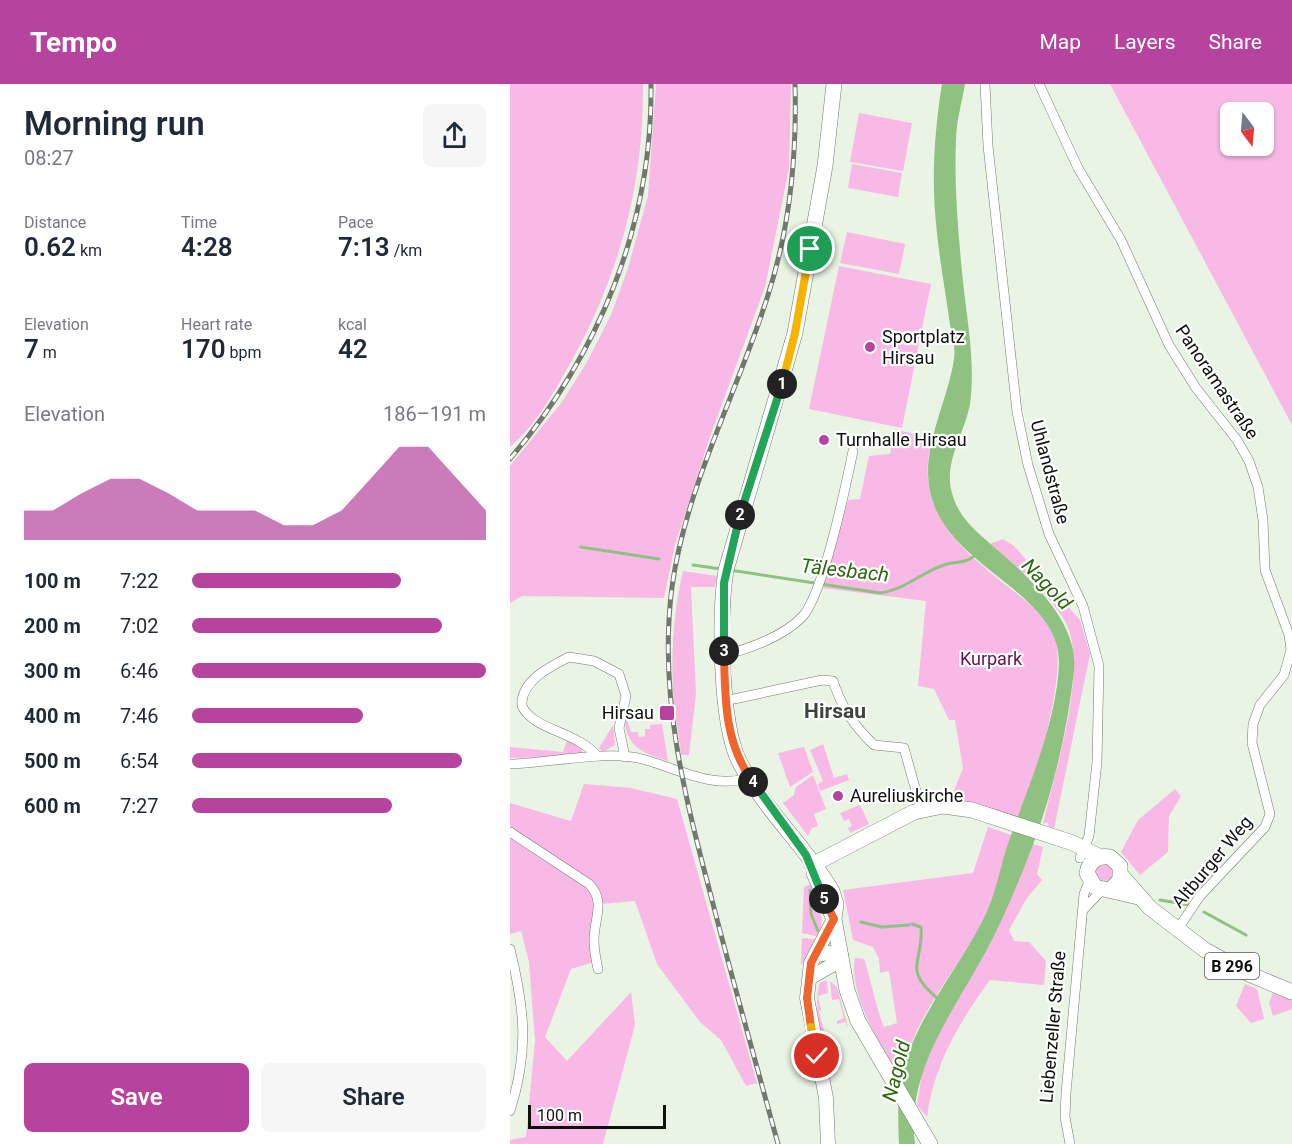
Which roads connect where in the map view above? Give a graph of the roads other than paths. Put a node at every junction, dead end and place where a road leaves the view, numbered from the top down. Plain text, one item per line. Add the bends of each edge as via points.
1 (834, 84) edge
2 (985, 84) edge
3 (1039, 84) edge
4 (853, 451) dead end
5 (724, 654) junction
6 (1279, 682) joint
7 (734, 699) dead end
8 (597, 756) junction
9 (625, 757) junction
10 (510, 764) edge
11 (749, 777) junction
12 (921, 809) junction
13 (510, 832) edge
14 (836, 852) junction
15 (1085, 864) junction
16 (812, 865) junction
17 (1121, 875) junction
18 (1106, 889) junction
19 (832, 891) junction
20 (1138, 897) junction
21 (1082, 912) junction
22 (834, 919) junction
23 (1177, 930) junction
24 (510, 949) edge
25 (816, 955) junction
26 (841, 955) junction
27 (598, 969) dead end
28 (811, 977) junction
29 (1292, 992) edge
30 (510, 1111) edge
31 (828, 1144) edge
32 (930, 1144) edge
33 (1070, 1144) edge

1 - 5 main road via 825,166 795,333 728,558
2 - 15 street, Uhlandstraße via 988,146 1017,412 1049,534 1083,606 1099,666 1097,762
3 - 6 street, Panoramastraße via 1071,154 1121,240 1169,345 1249,461 1261,502 1265,570 1289,635 1290,662
4 - 5 street via 820,577 802,617 759,643
5 - 11 main road via 727,719 734,748
6 - 23 street, Altburger Weg via 1255,713 1251,736 1270,814 1265,827 1200,896
7 - 12 street via 833,681 840,703 855,727 874,745 904,748
8 - 9 street
8 - 9 street via 589,746 528,717 522,706 527,687 569,657 594,661 619,674 626,696 619,728
8 - 10 street
9 - 11 street via 716,779 740,781
11 - 16 main road
12 - 14 main road, B 296
12 - 15 main road, B 296 via 954,806 1052,837
13 - 27 street via 597,892 594,939
14 - 16 main road, B 296
14 - 19 main road
15 - 17 main road, B 296 via 1110,857 1117,862
15 - 18 main road, B 296
15 - 21 street, Liebenzeller Straße
16 - 19 main road
16 - 22 main road
17 - 18 main road via 1118,883
17 - 20 main road, B 296
18 - 20 main road, B 296
18 - 21 street
19 - 22 main road via 836,904
20 - 23 main road, B 296
21 - 33 street, Liebenzeller Straße via 1066,1093
22 - 25 main road
22 - 26 main road
23 - 29 main road, B 296 via 1232,965
24 - 30 street via 525,1042 520,1082
25 - 26 main road
25 - 28 main road via 811,963
26 - 28 main road via 836,963
26 - 32 main road via 858,1021
28 - 31 main road via 808,1011 826,1098

